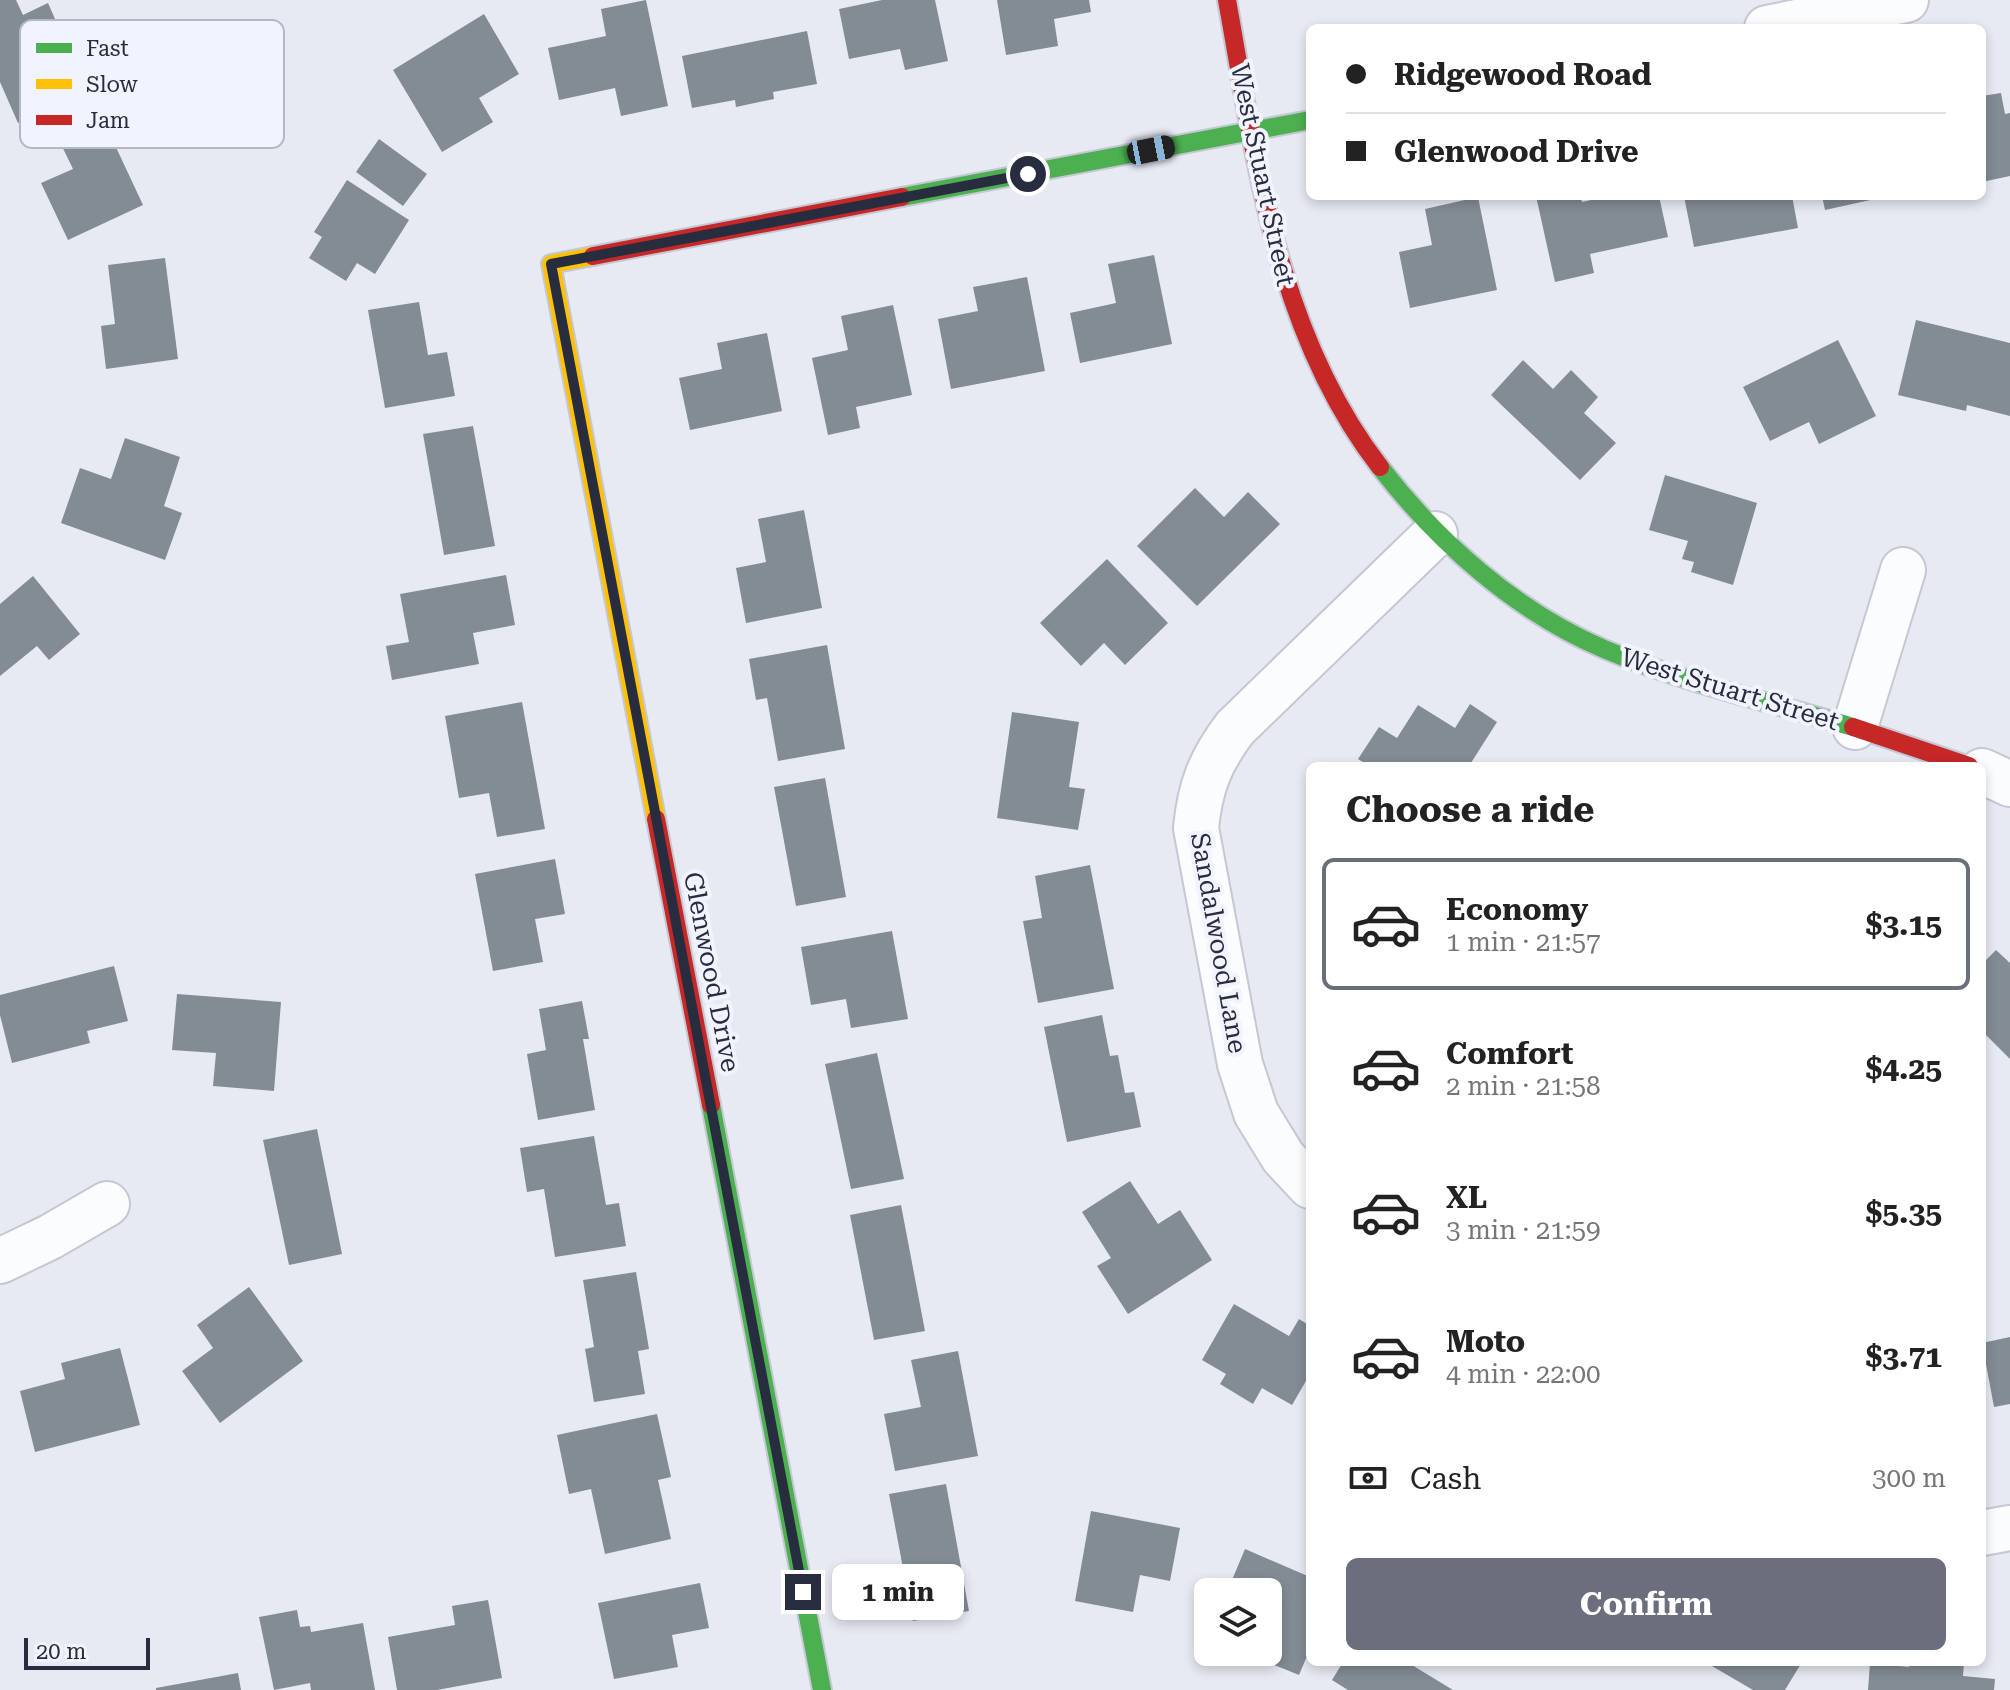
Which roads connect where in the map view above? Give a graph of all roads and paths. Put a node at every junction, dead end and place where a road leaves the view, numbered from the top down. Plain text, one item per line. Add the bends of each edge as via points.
1 (1227, 0) edge
2 (1906, 0) edge
3 (1787, 24) edge
4 (1306, 121) edge
5 (1251, 131) junction
6 (1435, 534) junction
7 (1903, 570) dead end
8 (1855, 727) junction
9 (1957, 762) edge
10 (1986, 773) edge
11 (2010, 784) edge
12 (1306, 1182) edge
13 (107, 1204) dead end
14 (0, 1261) edge
15 (2010, 1528) edge
16 (1986, 1532) edge
17 (822, 1690) edge

1 - 5 street, West Stuart Street
2 - 3 street
4 - 5 street
5 - 6 street, West Stuart Street via 1284,283 1307,348 1343,418 1383,475
5 - 17 street, Glenwood Drive via 551,264
6 - 8 street, West Stuart Street via 1547,621 1619,656
6 - 12 street, Sandalwood Lane via 1235,728 1213,758 1200,791 1196,828 1240,1064 1256,1113 1283,1157
7 - 8 street
8 - 9 street, West Stuart Street
10 - 11 street
13 - 14 street
15 - 16 street

